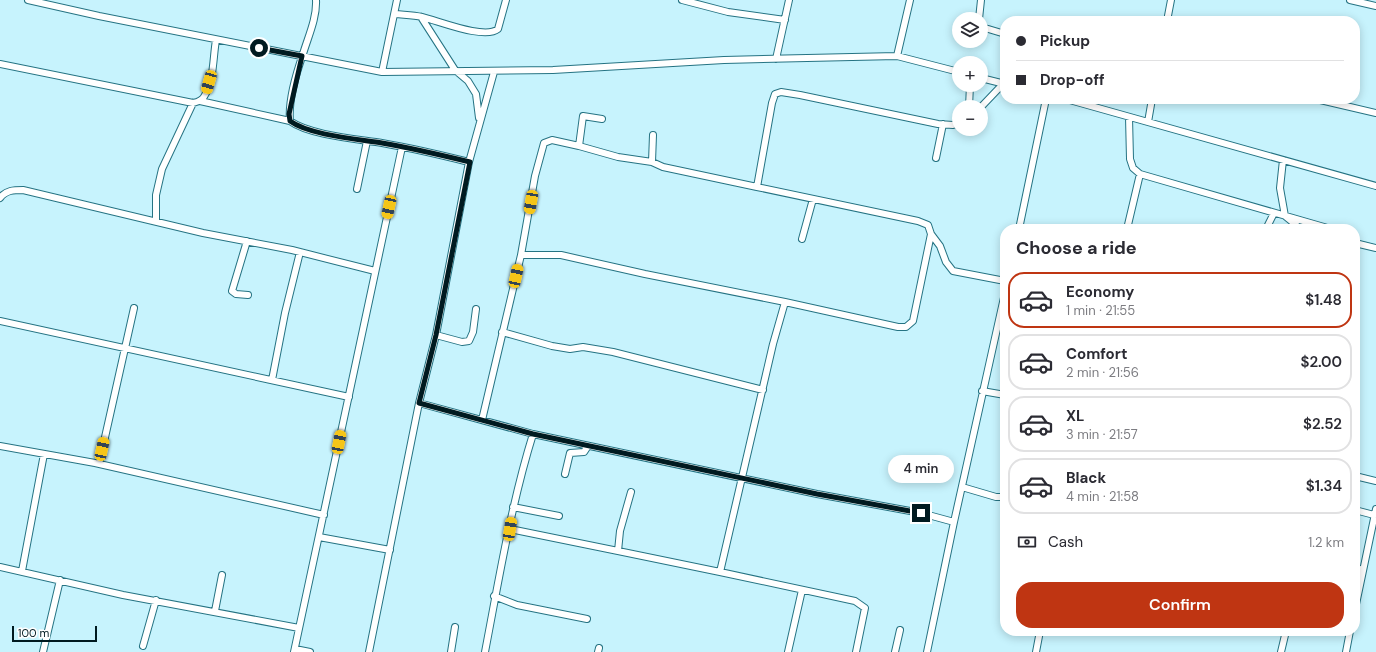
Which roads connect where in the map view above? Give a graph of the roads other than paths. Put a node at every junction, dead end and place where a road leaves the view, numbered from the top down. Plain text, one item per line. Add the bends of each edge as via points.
1 (28, 0) edge
2 (316, 0) edge
3 (398, 0) edge
4 (506, 0) edge
5 (682, 0) edge
6 (789, 0) edge
7 (910, 0) edge
8 (981, 0) edge
9 (1171, 0) edge
10 (1350, 0) edge
11 (1376, 6) edge
12 (980, 12) edge
13 (395, 14) junction
14 (1168, 16) edge
15 (421, 17) junction
16 (785, 20) junction
17 (988, 29) edge
18 (1000, 32) edge
19 (216, 40) junction
20 (302, 56) junction
21 (897, 56) junction
22 (776, 59) junction
23 (0, 64) edge
24 (455, 70) junction
25 (952, 70) edge
26 (382, 72) junction
27 (494, 72) junction
28 (988, 80) edge
29 (1000, 83) edge
30 (1000, 88) edge
31 (988, 100) edge
32 (200, 101) junction
33 (193, 103) junction
34 (1045, 104) edge
35 (1084, 104) edge
36 (1151, 104) edge
37 (1336, 104) edge
38 (1376, 114) edge
39 (1129, 117) junction
40 (602, 119) dead end
41 (480, 120) junction
42 (290, 121) junction
43 (1148, 122) junction
44 (943, 124) junction
45 (952, 125) edge
46 (653, 135) dead end
47 (367, 141) junction
48 (579, 146) junction
49 (402, 147) junction
50 (936, 158) dead end
51 (1283, 160) junction
52 (470, 162) junction
53 (652, 162) junction
54 (1140, 174) junction
55 (1376, 186) edge
56 (757, 187) junction
57 (357, 189) dead end
58 (0, 198) edge
59 (813, 199) junction
60 (1274, 213) junction
61 (1285, 216) junction
62 (156, 221) junction
63 (1020, 224) edge
64 (1128, 224) edge
65 (1268, 224) edge
66 (1295, 224) edge
67 (1313, 224) edge
68 (931, 234) junction
69 (802, 239) dead end
70 (248, 242) junction
71 (1360, 244) edge
72 (1376, 248) edge
73 (300, 252) junction
74 (521, 254) junction
75 (375, 271) junction
76 (1000, 280) edge
77 (248, 295) dead end
78 (785, 302) junction
79 (134, 308) dead end
80 (476, 309) dead end
81 (1000, 314) edge
82 (0, 321) edge
83 (502, 332) junction
84 (436, 335) junction
85 (124, 348) junction
86 (272, 380) junction
87 (763, 390) junction
88 (982, 391) junction
89 (1000, 395) edge
90 (349, 397) junction
91 (419, 403) junction
92 (482, 420) junction
93 (533, 434) junction
94 (0, 446) edge
95 (588, 446) junction
96 (44, 454) junction
97 (99, 464) junction
98 (565, 474) dead end
99 (742, 477) junction
100 (1360, 477) edge
101 (1376, 481) edge
102 (962, 487) junction
103 (631, 492) dead end
104 (1000, 497) edge
105 (513, 507) junction
106 (1360, 510) edge
107 (1375, 512) edge
108 (324, 515) junction
109 (559, 516) dead end
110 (954, 522) junction
111 (510, 529) junction
112 (319, 537) junction
113 (1369, 543) junction
114 (1376, 544) edge
115 (390, 550) junction
116 (618, 551) junction
117 (0, 566) edge
118 (1360, 569) edge
119 (1364, 570) junction
120 (22, 571) junction
121 (720, 572) junction
122 (222, 575) dead end
123 (60, 580) junction
124 (1360, 587) edge
125 (802, 590) junction
126 (494, 596) junction
127 (156, 600) junction
128 (215, 611) junction
129 (587, 619) dead end
130 (455, 626) dead end
131 (299, 628) junction
132 (900, 630) dead end
133 (1039, 636) edge
134 (1285, 636) edge
135 (1349, 636) edge
136 (143, 646) dead end
137 (294, 650) edge
138 (43, 652) edge
139 (310, 652) edge
140 (369, 652) edge
141 (451, 652) edge
142 (485, 652) edge
143 (788, 652) edge
144 (856, 652) edge
145 (895, 652) edge
146 (927, 652) edge
147 (1036, 652) edge
148 (1281, 652) edge
149 (1346, 652) edge

1 - 19 street
2 - 20 street
3 - 13 street
4 - 15 street via 498,29 486,33
5 - 16 street via 728,12
6 - 16 street
7 - 21 street
8 - 12 street
9 - 14 street
10 - 11 street
13 - 15 street
13 - 26 street
15 - 24 street
16 - 22 street
17 - 18 street
19 - 20 street
19 - 32 street via 209,82 205,96
20 - 26 street
20 - 42 street
21 - 22 street
21 - 25 street
22 - 27 street
23 - 33 street
24 - 26 street
24 - 27 street
24 - 41 street via 468,81 476,94
27 - 41 street
28 - 29 street
30 - 31 street
32 - 33 street
32 - 42 street
33 - 62 street via 162,169 156,196
34 - 63 street
35 - 39 street
36 - 43 street
37 - 38 street
39 - 43 street
39 - 54 street via 1130,159 1133,168
40 - 48 street via 583,116
41 - 52 street
42 - 47 street via 320,132
43 - 51 street
44 - 45 street
44 - 50 street
44 - 56 street via 800,95 781,92 775,94
46 - 53 street
47 - 49 street
47 - 57 street
48 - 53 street via 618,157
48 - 74 street via 552,140 544,143 535,176
49 - 52 street
49 - 75 street
51 - 55 street
51 - 61 street via 1280,188
52 - 84 street
53 - 56 street via 663,167
54 - 60 street
54 - 64 street
56 - 59 street
58 - 62 street via 13,190 24,190
59 - 68 street via 918,220 928,225
59 - 69 street
60 - 61 street
60 - 65 street
61 - 66 street
61 - 67 street
62 - 70 street
68 - 76 street via 953,271
68 - 78 street via 914,321 906,327
70 - 73 street
70 - 77 street via 232,291
71 - 72 street
73 - 75 street
73 - 86 street
74 - 78 street via 561,255
74 - 83 street
75 - 90 street
78 - 87 street
79 - 85 street
80 - 84 street via 469,341 462,342
81 - 88 street
82 - 85 street
83 - 87 street via 570,350 583,347 614,352
83 - 92 street
84 - 91 street
85 - 86 street
85 - 97 street
86 - 90 street
87 - 99 street
88 - 89 street
88 - 102 street
90 - 108 street
91 - 92 street
91 - 115 street
92 - 93 street
93 - 95 street
93 - 105 street
94 - 96 street
95 - 98 street via 584,452 570,453
95 - 99 street
96 - 97 street
96 - 120 street
97 - 108 street
99 - 110 street
99 - 121 street
100 - 101 street
102 - 104 street
102 - 110 street
103 - 116 street via 620,531
105 - 109 street
105 - 111 street
106 - 107 street
107 - 113 street
108 - 112 street
110 - 146 street
111 - 116 street
111 - 126 street
112 - 115 street
112 - 131 street
113 - 114 street
113 - 119 street
115 - 140 street
116 - 121 street
117 - 120 street
118 - 119 street
119 - 124 street
120 - 123 street
121 - 125 street
122 - 128 street
123 - 127 street
123 - 138 street
125 - 143 street
125 - 144 street via 855,602 865,608
126 - 129 street via 517,605
126 - 142 street
127 - 128 street
127 - 136 street
128 - 131 street
130 - 141 street
131 - 137 street
132 - 145 street
133 - 147 street
134 - 148 street
135 - 149 street
137 - 139 street

